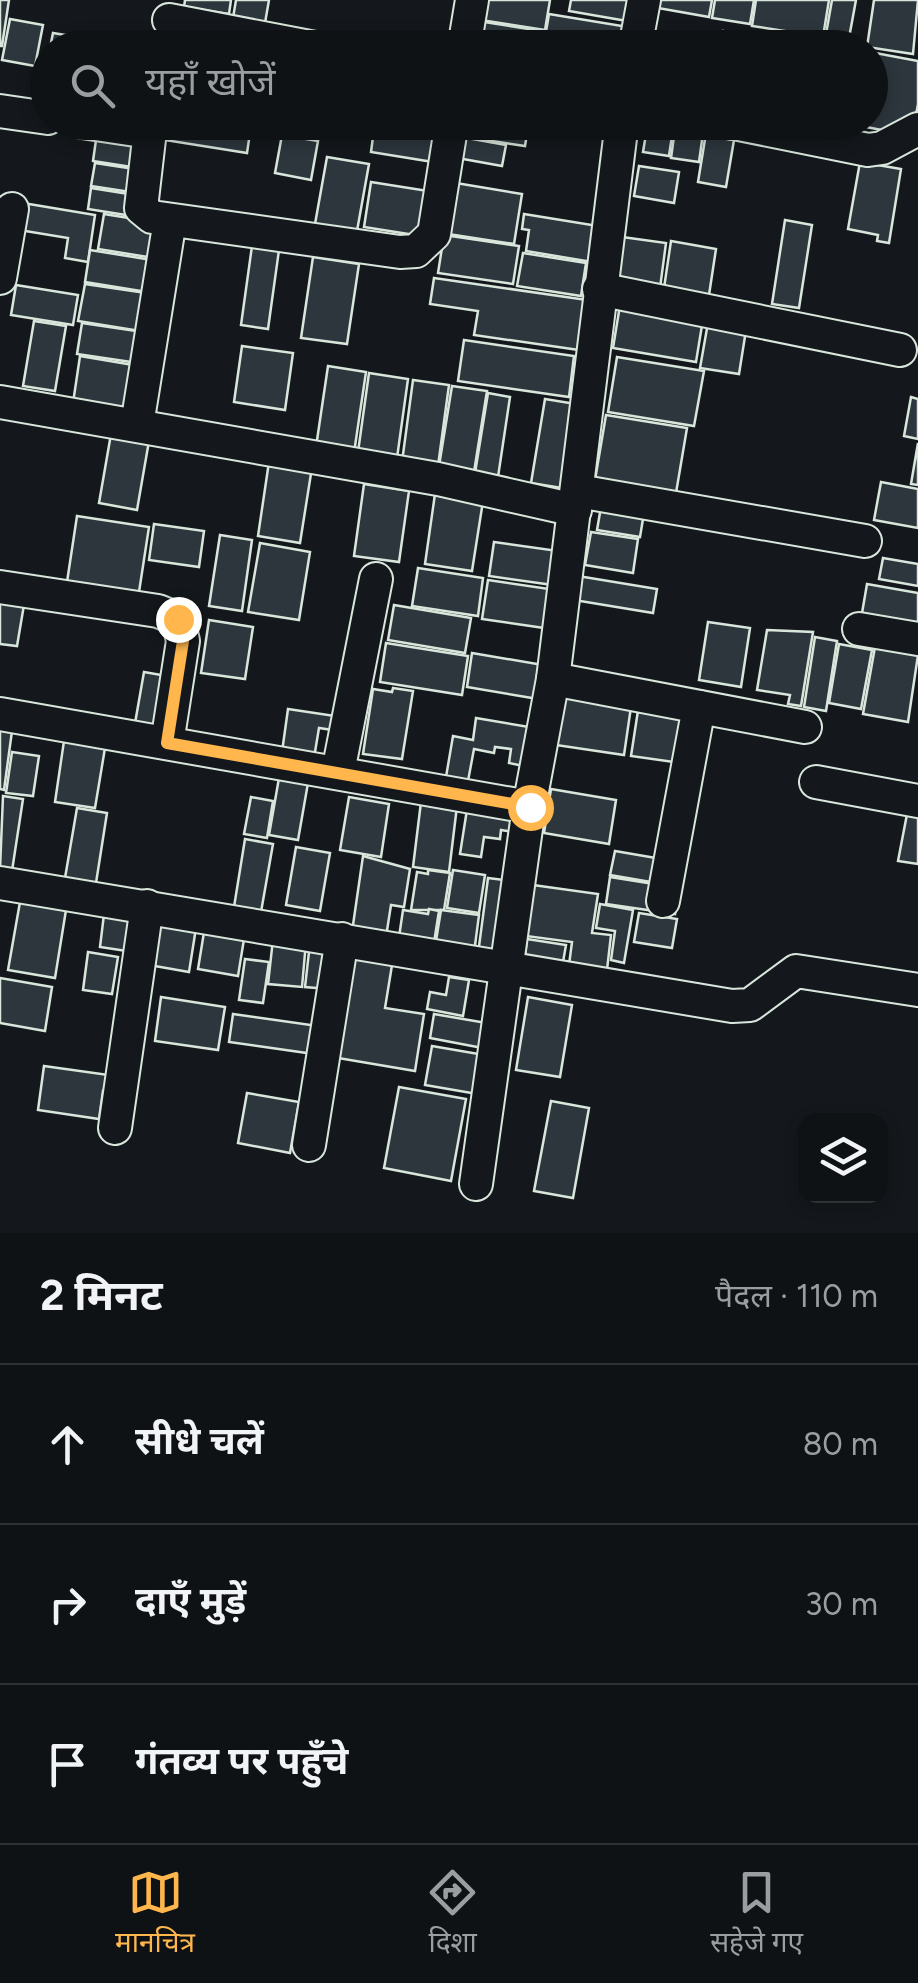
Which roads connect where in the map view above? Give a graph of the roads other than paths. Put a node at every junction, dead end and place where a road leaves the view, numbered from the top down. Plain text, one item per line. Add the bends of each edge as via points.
1 (472, 0) edge
2 (644, 0) edge
3 (168, 23) edge
4 (209, 30) edge
5 (467, 30) edge
6 (638, 30) edge
7 (0, 112) edge
8 (30, 116) edge
9 (918, 129) edge
10 (149, 140) edge
11 (449, 140) edge
12 (620, 140) edge
13 (818, 140) edge
14 (12, 209) dead end
15 (170, 220) junction
16 (0, 278) edge
17 (599, 289) junction
18 (900, 350) dead end
19 (0, 402) edge
20 (137, 425) junction
21 (577, 500) junction
22 (865, 542) dead end
23 (376, 579) dead end
24 (0, 586) edge
25 (859, 629) dead end
26 (918, 639) edge
27 (553, 679) junction
28 (700, 707) junction
29 (0, 714) edge
30 (805, 727) dead end
31 (167, 743) junction
32 (338, 772) junction
33 (816, 782) dead end
34 (918, 801) edge
35 (530, 807) junction
36 (0, 883) edge
37 (663, 901) dead end
38 (147, 906) junction
39 (342, 939) junction
40 (507, 968) junction
41 (918, 990) edge
42 (115, 1128) dead end
43 (309, 1145) dead end
44 (476, 1184) dead end

1 - 5 street
2 - 6 street
3 - 4 street
7 - 8 street
9 - 13 street via 868,150
10 - 15 street via 142,208
11 - 15 street via 434,234 416,251
12 - 17 street
14 - 16 street
15 - 20 street
17 - 18 street
17 - 21 street
19 - 20 street
20 - 21 street
21 - 22 street
21 - 27 street
23 - 32 street
24 - 31 street via 178,619 183,641
25 - 26 street
27 - 28 street
27 - 35 street
28 - 30 street
28 - 37 street
29 - 31 street
31 - 32 street
32 - 35 street
33 - 34 street
35 - 40 street
36 - 38 street
38 - 39 street
38 - 42 street
39 - 40 street
39 - 43 street
40 - 41 street via 732,1006 750,1005 796,971
40 - 44 street

